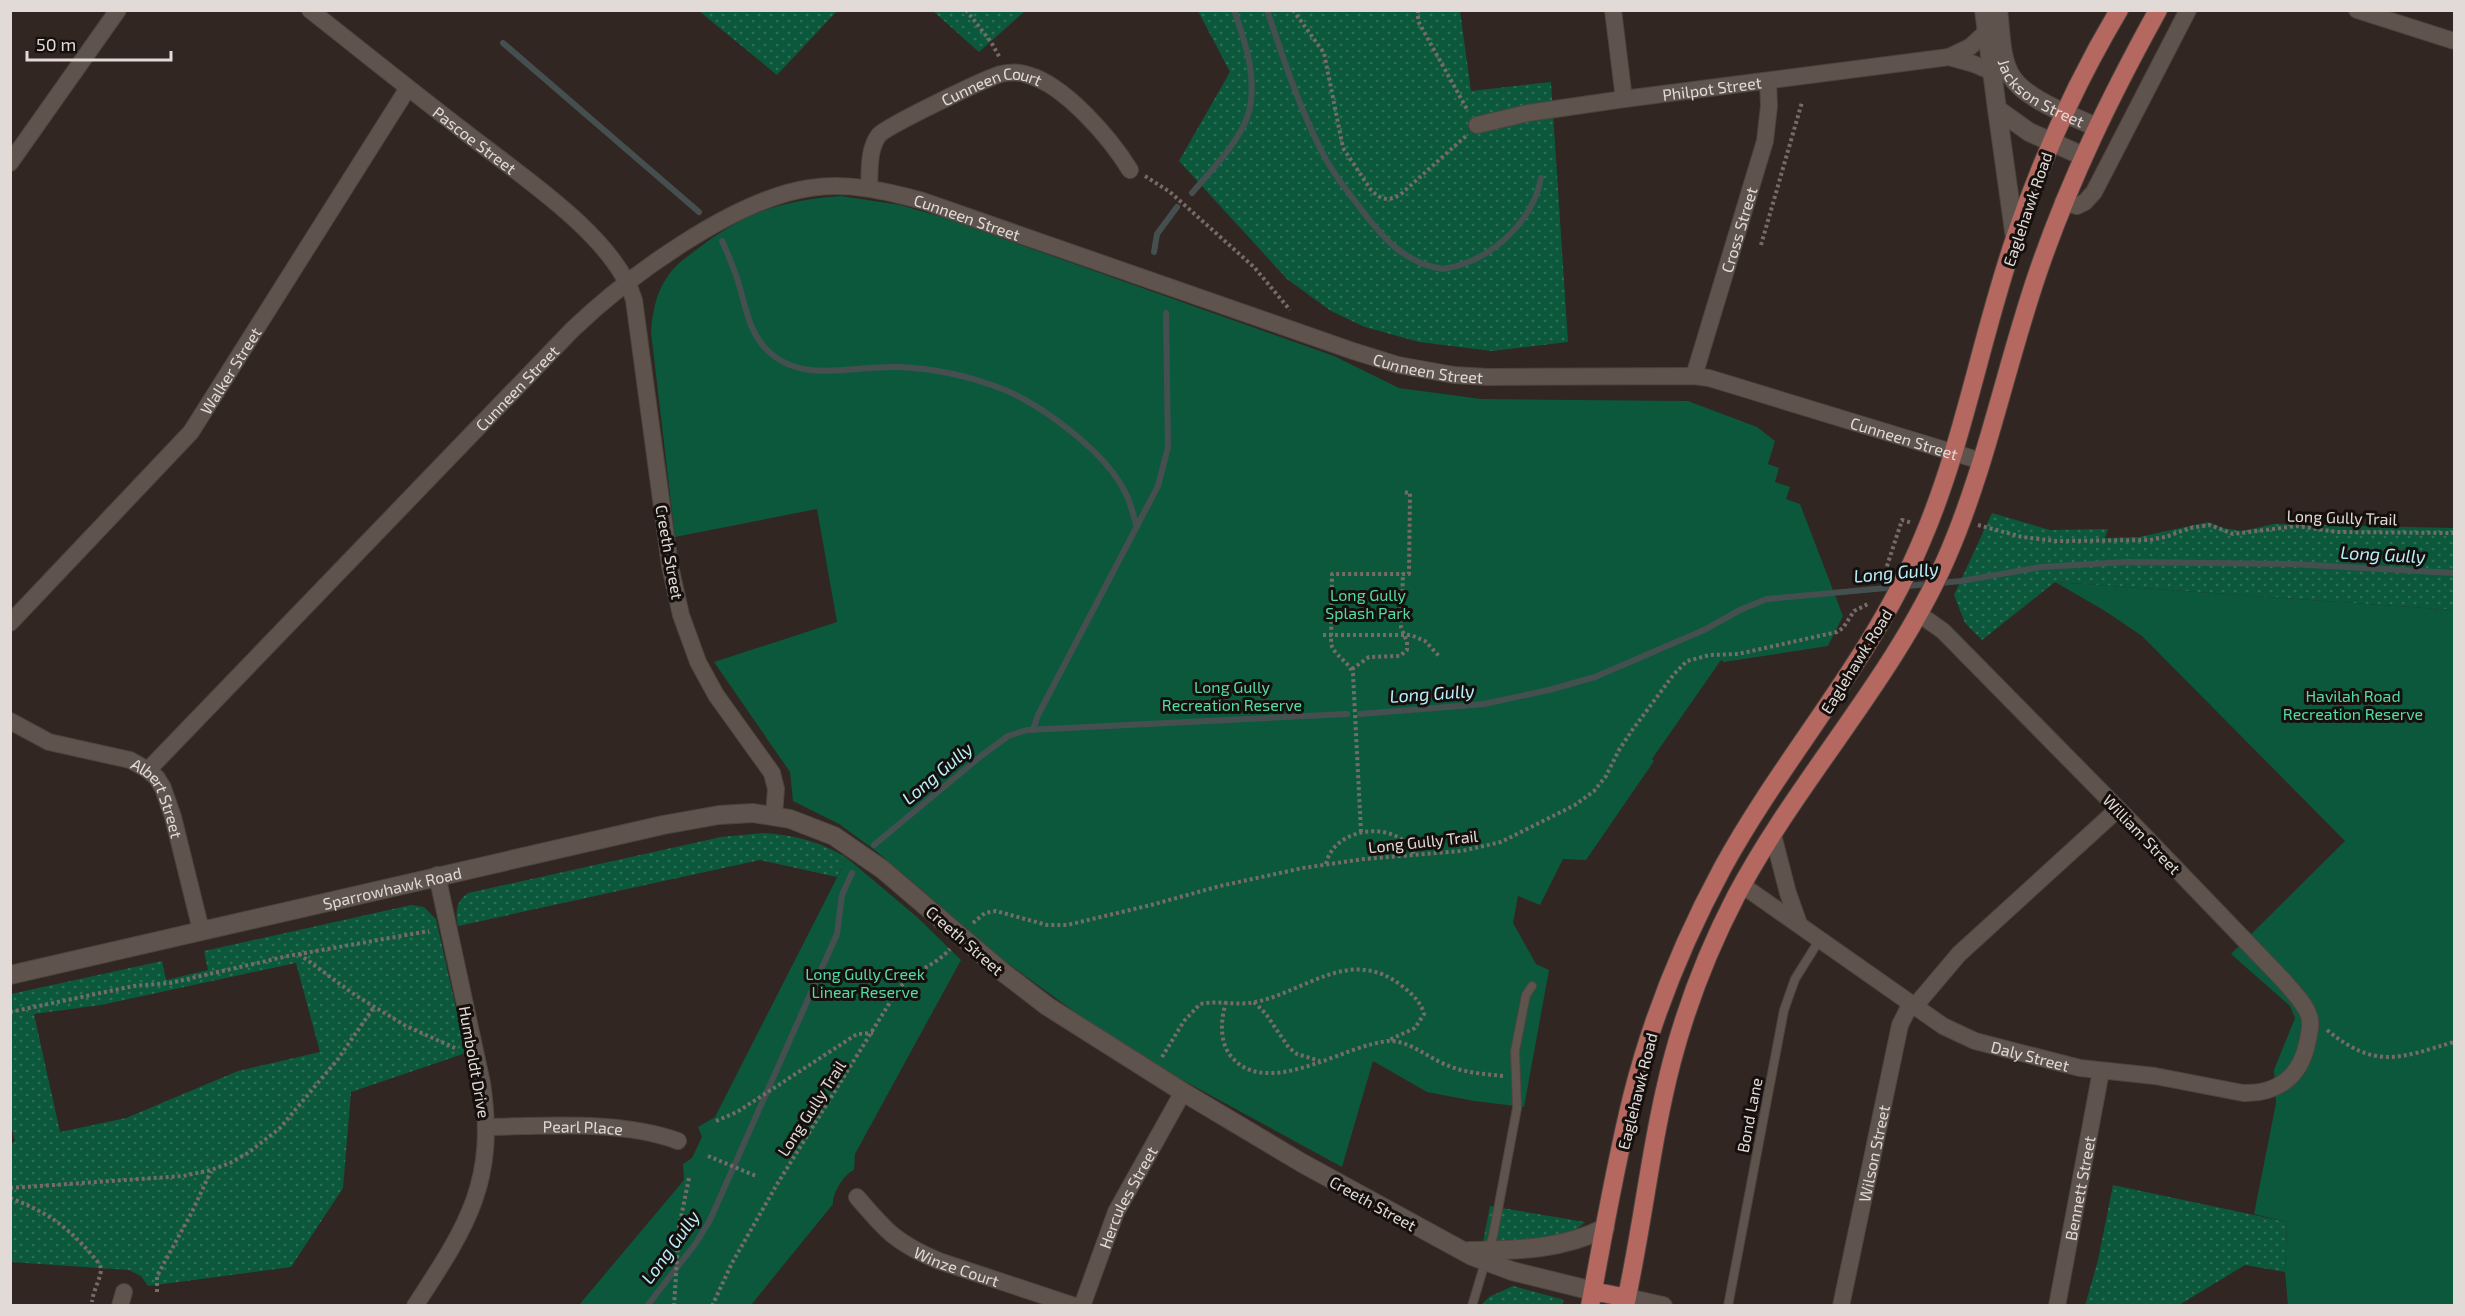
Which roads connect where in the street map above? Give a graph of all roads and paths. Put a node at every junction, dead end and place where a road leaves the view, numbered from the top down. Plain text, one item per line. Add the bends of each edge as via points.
1 (118, 10) edge
2 (310, 10) edge
3 (966, 10) edge
4 (1293, 10) edge
5 (1418, 10) edge
6 (1612, 10) edge
7 (1984, 10) edge
8 (1998, 10) edge
9 (2119, 10) edge
10 (2129, 10) edge
11 (2158, 10) edge
12 (2188, 10) edge
13 (2357, 10) edge
14 (1985, 33) junction
15 (2454, 41) edge
16 (1949, 57) junction
17 (2085, 67) junction
18 (1990, 71) junction
19 (1007, 73) junction
20 (1768, 81) junction
21 (408, 88) junction
22 (1624, 99) junction
23 (1802, 102) dead end
24 (1996, 110) junction
25 (2064, 112) junction
26 (1478, 125) junction
27 (2096, 127) junction
28 (2050, 143) junction
29 (2083, 156) junction
30 (10, 163) edge
31 (1130, 170) joint
32 (869, 188) junction
33 (2070, 204) junction
34 (2015, 238) junction
35 (1761, 245) dead end
36 (628, 281) junction
37 (1300, 333) junction
38 (1694, 376) junction
39 (1953, 452) junction
40 (1982, 461) junction
41 (1403, 492) dead end
42 (1902, 520) dead end
43 (1982, 527) dead end
44 (2454, 533) edge
45 (1403, 573) junction
46 (1883, 577) dead end
47 (1871, 602) dead end
48 (1919, 614) junction
49 (10, 622) edge
50 (1404, 634) junction
51 (1323, 635) dead end
52 (1330, 635) junction
53 (1438, 656) dead end
54 (1352, 669) junction
55 (10, 721) edge
56 (148, 770) junction
57 (2118, 809) junction
58 (774, 815) junction
59 (1362, 832) junction
60 (1773, 834) junction
61 (1414, 854) junction
62 (1326, 864) junction
63 (437, 875) junction
64 (1742, 885) junction
65 (1800, 924) junction
66 (969, 928) dead end
67 (201, 930) junction
68 (429, 930) dead end
69 (1820, 938) junction
70 (954, 945) dead end
71 (299, 954) junction
72 (10, 975) edge
73 (1532, 986) dead end
74 (1226, 1002) junction
75 (1254, 1002) junction
76 (1913, 1004) junction
77 (374, 1007) junction
78 (10, 1012) edge
79 (2309, 1014) junction
80 (873, 1033) junction
81 (1388, 1041) junction
82 (2454, 1042) edge
83 (455, 1048) dead end
84 (1321, 1061) junction
85 (2101, 1071) junction
86 (1152, 1073) junction
87 (1515, 1077) junction
88 (1184, 1092) junction
89 (716, 1121) dead end
90 (487, 1127) junction
91 (678, 1141) dead end
92 (710, 1156) dead end
93 (211, 1170) junction
94 (756, 1176) dead end
95 (688, 1178) dead end
96 (10, 1188) edge
97 (856, 1197) dead end
98 (10, 1198) edge
99 (1605, 1228) junction
100 (1487, 1256) junction
101 (157, 1292) dead end
102 (1592, 1298) edge
103 (92, 1302) dead end
104 (1626, 1302) edge
105 (415, 1305) edge
106 (674, 1305) edge
107 (712, 1305) edge
108 (1075, 1305) edge
109 (1082, 1305) edge
110 (1472, 1305) edge
111 (1663, 1305) edge
112 (1728, 1305) edge
113 (1841, 1305) edge
114 (2057, 1305) edge

1 - 30 street
2 - 21 street, Pascoe Street
3 - 19 path via 991,42
4 - 26 path via 1324,52 1343,148 1377,196 1392,200 1401,194
5 - 26 path via 1418,21
6 - 22 street
7 - 14 main road, Jackson Street
8 - 25 main road, Jackson Street via 2002,49 2010,75 2035,97
9 - 17 main road, Eaglehawk Road
10 - 17 main road
11 - 27 main road, Eaglehawk Road
12 - 33 street, Eaglehawk Road via 2094,192 2085,202
13 - 15 street
14 - 16 street, Philpot Street via 1970,47
14 - 18 main road, Jackson Street
16 - 18 street, Philpot Street
16 - 20 street, Philpot Street
17 - 25 main road, Eaglehawk Road
18 - 24 main road, Jackson Street
19 - 31 street, Cunneen Court via 1034,77 1058,92 1107,136
19 - 32 street, Cunneen Court via 983,81 882,132 872,149
20 - 22 street, Philpot Street
20 - 38 street, Cross Street via 1765,141
21 - 36 street, Pascoe Street via 569,214 610,254
21 - 49 street, Walker Street via 191,432
22 - 26 street, Philpot Street
23 - 35 path
24 - 28 main road, Jackson Street
24 - 34 main road
25 - 27 main road, Jackson Street
25 - 28 main road, Eaglehawk Road
27 - 29 main road, Eaglehawk Road
28 - 29 main road, Jackson Street
28 - 34 main road, Eaglehawk Road
29 - 33 main road, Eaglehawk Road
31 - 37 path via 1149,177 1170,192 1254,267 1288,307
32 - 36 street, Cunneen Street via 810,188 764,201 703,233
32 - 37 street, Cunneen Street via 954,211
33 - 40 main road, Eaglehawk Road via 2034,284
34 - 39 main road, Eaglehawk Road
36 - 56 street, Cunneen Street via 572,330
36 - 58 street, Creeth Street via 634,300 670,567 681,615 711,686 772,773 776,789
37 - 38 street, Cunneen Street via 1386,362 1454,375
38 - 39 street, Cunneen Street via 1728,382
39 - 40 street, Cunneen Street
39 - 99 main road, Eaglehawk Road via 1927,529 1895,600 1737,842 1673,972 1632,1096
40 - 48 main road, Eaglehawk Road via 1963,519
41 - 45 path via 1410,493 1409,574
42 - 46 path
43 - 44 path, Long Gully Trail via 2056,541 2150,540 2210,525 2233,534 2297,526 2337,532
45 - 50 path
45 - 52 path via 1332,574
47 - 61 path, Long Gully Trail via 1854,611 1837,632 1687,661 1633,729 1599,786 1582,801 1482,849
48 - 57 street, William Street via 1943,630
48 - 60 main road, Eaglehawk Road via 1877,683
50 - 52 path
50 - 53 path via 1425,641
50 - 54 path via 1408,646 1403,655 1369,657
51 - 52 path
52 - 54 path via 1333,649
54 - 59 path
55 - 56 street, Albert Street via 49,742 130,760
56 - 67 street, Albert Street via 157,778 169,803
57 - 76 street, Wilson Street via 1959,954
57 - 79 street, William Street via 2261,956
58 - 63 main road, Sparrowhawk Road via 737,813 698,818
58 - 86 main road, Creeth Street via 818,828 848,844 1033,996
59 - 61 path via 1395,836
59 - 62 path via 1336,846
60 - 64 main road, Eaglehawk Road
60 - 65 street
61 - 62 path, Long Gully Trail
62 - 66 path, Long Gully Trail via 1076,923 1047,925 991,911
63 - 67 main road, Sparrowhawk Road
63 - 90 street, Humboldt Drive via 482,1083
64 - 65 street, Daly Street
64 - 104 main road, Eaglehawk Road via 1705,963 1678,1041 1663,1099
65 - 69 street, Daly Street
67 - 72 main road, Sparrowhawk Road
68 - 71 path
69 - 76 street, Daly Street
69 - 112 lane, Bond Lane via 1795,979 1785,1010
70 - 80 path, Long Gully Trail via 938,962 906,979
71 - 77 path
71 - 78 path via 170,983 134,986
73 - 87 lane via 1526,995 1515,1051
74 - 75 path
74 - 84 path via 1222,1013 1223,1040 1233,1060 1269,1072 1286,1072
74 - 86 path via 1195,1008
75 - 81 path via 1329,973 1360,969 1374,972 1400,984 1422,1006 1424,1014 1415,1028
75 - 84 path via 1289,1048
76 - 85 street, Daly Street via 1943,1026 1974,1041
76 - 113 street, Wilson Street via 1900,1025
77 - 83 path
77 - 93 path via 338,1059 279,1128 248,1153
79 - 82 path via 2343,1044 2379,1057 2402,1057
79 - 85 street, Daly Street via 2307,1047 2291,1078 2276,1088 2255,1094 2155,1076
80 - 89 path via 857,1034 737,1112
80 - 107 path, Long Gully Trail via 776,1186
81 - 84 path
81 - 87 path via 1407,1045 1452,1067
85 - 114 street, Bennett Street
86 - 88 main road, Creeth Street
87 - 100 lane via 1518,1102
88 - 100 main road, Creeth Street via 1461,1251
88 - 109 street, Hercules Street via 1116,1212
90 - 91 street, Pearl Place via 619,1127 649,1131
90 - 105 street, Humboldt Drive via 484,1168 472,1209
92 - 94 path
93 - 96 path via 183,1176
93 - 101 path via 157,1276
95 - 106 path via 679,1227
97 - 108 street, Winze Court via 894,1238 917,1252
98 - 103 path via 62,1224 98,1262 101,1270
99 - 100 main road via 1578,1241
99 - 102 main road, Eaglehawk Road
100 - 102 main road via 1523,1274
100 - 110 lane
102 - 104 main road
104 - 111 main road

